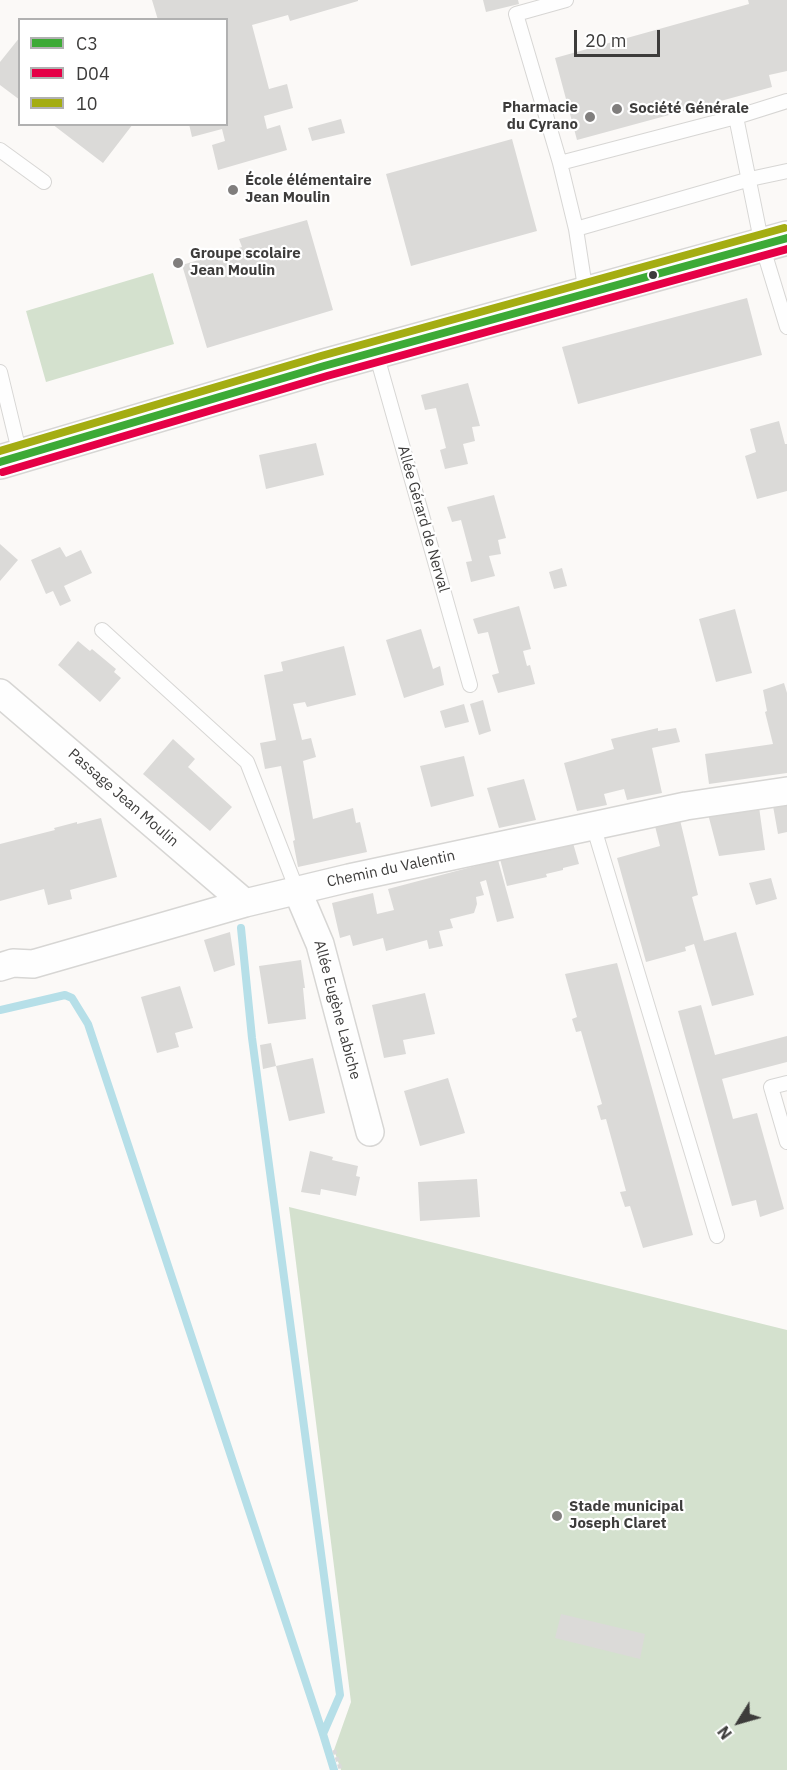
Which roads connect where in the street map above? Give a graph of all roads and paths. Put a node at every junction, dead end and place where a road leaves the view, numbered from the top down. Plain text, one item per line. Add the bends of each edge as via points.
1 (566, 0) edge
2 (787, 101) edge
3 (736, 117) junction
4 (0, 150) edge
5 (560, 163) junction
6 (787, 171) edge
7 (750, 179) junction
8 (44, 182) dead end
9 (576, 229) junction
10 (775, 242) edge
11 (586, 294) junction
12 (787, 327) edge
13 (376, 352) junction
14 (0, 372) edge
15 (10, 458) edge
16 (102, 630) dead end
17 (470, 685) dead end
18 (0, 693) edge
19 (787, 791) edge
20 (592, 825) junction
21 (297, 890) junction
22 (245, 903) junction
23 (0, 967) edge
24 (787, 1083) edge
25 (370, 1132) dead end
26 (787, 1142) edge
27 (717, 1236) dead end
28 (334, 1750) dead end
29 (341, 1770) edge

1 - 5 lane via 516,14
2 - 3 lane
3 - 5 lane
3 - 7 lane
4 - 8 lane
5 - 9 lane
6 - 7 lane
7 - 9 lane
7 - 10 lane
9 - 11 lane
10 - 11 street
10 - 12 lane
11 - 13 street
13 - 15 street
13 - 17 lane, Allée Gérard de Nerval
14 - 15 lane
16 - 21 lane via 248,762
18 - 22 street, Passage Jean Moulin
19 - 20 street, Chemin du Valentin
20 - 21 street, Chemin du Valentin
20 - 27 lane
21 - 22 street, Chemin du Valentin
21 - 25 street, Allée Eugène Labiche via 320,944
22 - 23 street, Chemin du Valentin via 33,964
24 - 26 lane via 771,1087
28 - 29 path

